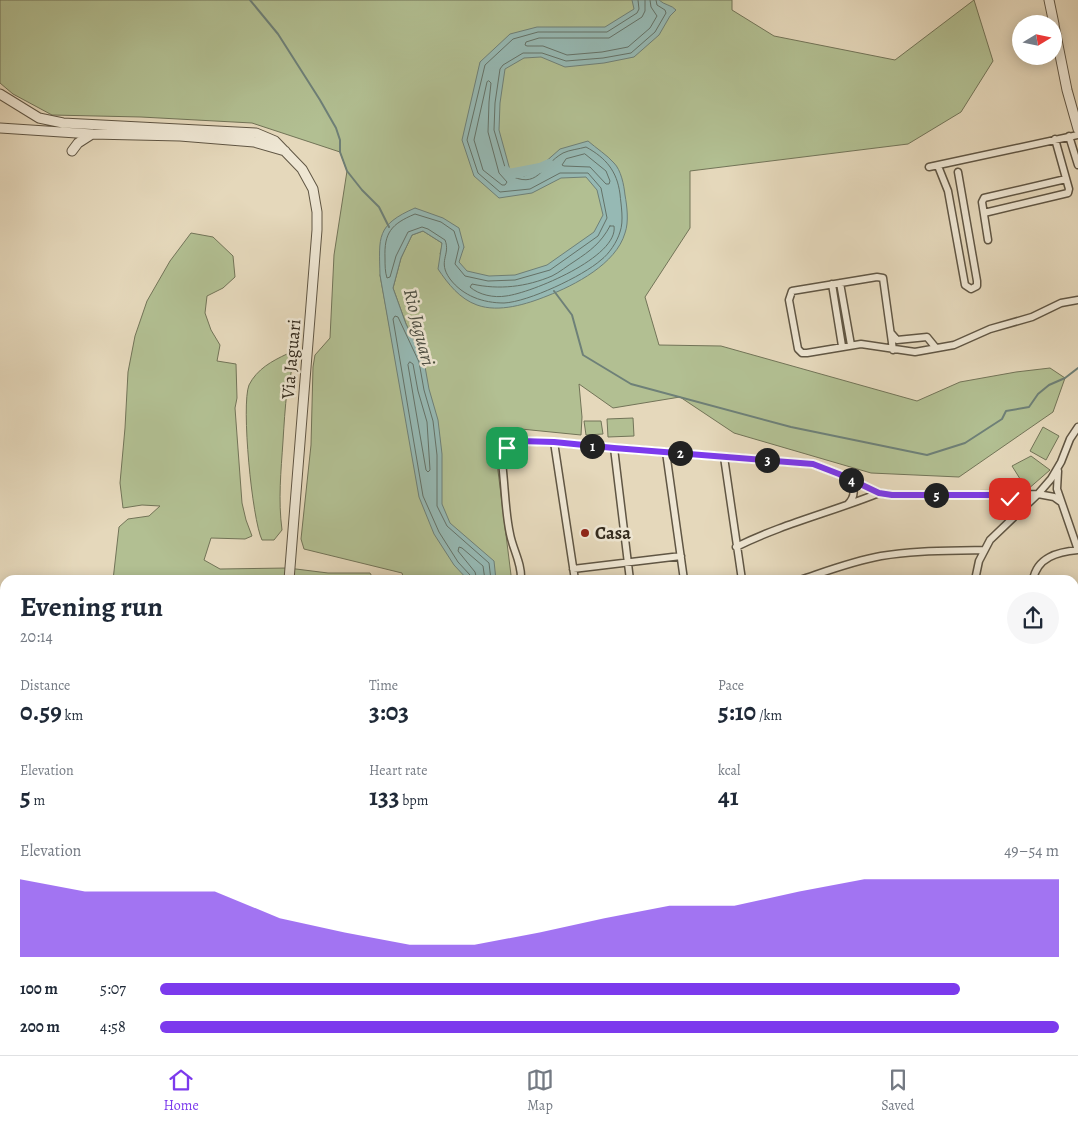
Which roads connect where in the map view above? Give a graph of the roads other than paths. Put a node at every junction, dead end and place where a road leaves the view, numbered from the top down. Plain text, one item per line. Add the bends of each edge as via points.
1 (1049, 0) edge
2 (1052, 15) edge
3 (1062, 65) edge
4 (0, 94) edge
5 (0, 128) edge
6 (1078, 129) edge
7 (92, 134) junction
8 (1078, 135) edge
9 (1069, 136) junction
10 (1055, 139) junction
11 (72, 151) dead end
12 (285, 151) junction
13 (1078, 165) edge
14 (938, 166) junction
15 (929, 167) dead end
16 (958, 172) dead end
17 (1066, 179) junction
18 (961, 189) junction
19 (948, 191) junction
20 (984, 213) junction
21 (988, 240) dead end
22 (840, 283) junction
23 (832, 284) junction
24 (1078, 300) edge
25 (891, 333) junction
26 (851, 345) junction
27 (842, 346) junction
28 (936, 348) junction
29 (894, 350) junction
30 (1078, 427) edge
31 (554, 442) junction
32 (614, 448) junction
33 (666, 452) junction
34 (724, 457) junction
35 (1061, 462) junction
36 (851, 480) junction
37 (879, 493) junction
38 (1038, 494) junction
39 (1003, 495) junction
40 (1061, 502) junction
41 (846, 506) junction
42 (1013, 517) junction
43 (736, 547) junction
44 (984, 550) junction
45 (1078, 550) edge
46 (681, 556) junction
47 (628, 563) junction
48 (573, 569) junction
49 (289, 575) edge
50 (521, 575) edge
51 (574, 575) edge
52 (629, 575) edge
53 (683, 575) edge
54 (741, 575) edge
55 (814, 575) edge
56 (976, 575) edge
57 (1034, 575) edge

1 - 2 street
3 - 6 street
4 - 12 street, Via Jaguari via 38,118 63,123 256,133 275,141
5 - 7 street
7 - 11 street
7 - 12 street via 254,142
8 - 9 street
9 - 10 street
9 - 13 street
10 - 14 street
10 - 17 street
12 - 49 street, Via Jaguari via 309,180 317,212
14 - 15 street
14 - 19 street
16 - 18 street
17 - 20 street via 987,196 983,200
17 - 20 street via 1068,193
18 - 19 street
18 - 19 street via 977,281 977,286 971,289 965,285
20 - 21 street
22 - 23 street
22 - 25 street via 883,278
22 - 26 street
23 - 27 street
23 - 27 street via 790,292 793,330 802,353
24 - 28 street via 1061,303 954,345
25 - 28 street via 897,340 927,337
25 - 29 street
26 - 27 street
26 - 29 street
28 - 29 street via 915,352
30 - 35 street
31 - 32 street
31 - 48 street
31 - 50 street via 516,442 502,457 510,533 520,562
32 - 33 street
32 - 47 street
33 - 34 street
33 - 46 street
34 - 36 street via 813,464
34 - 43 street
35 - 38 street
35 - 40 street via 1056,481
36 - 37 street
36 - 41 street via 854,495
37 - 39 street
37 - 41 street
38 - 39 street
38 - 40 street
38 - 42 street
39 - 42 street via 1013,504
40 - 45 street
41 - 43 street via 797,521
42 - 44 street
43 - 54 street
44 - 55 street via 920,551 880,556
44 - 56 street
45 - 57 street via 1052,555 1039,564
46 - 47 street
46 - 53 street
47 - 48 street
47 - 52 street
48 - 51 street

